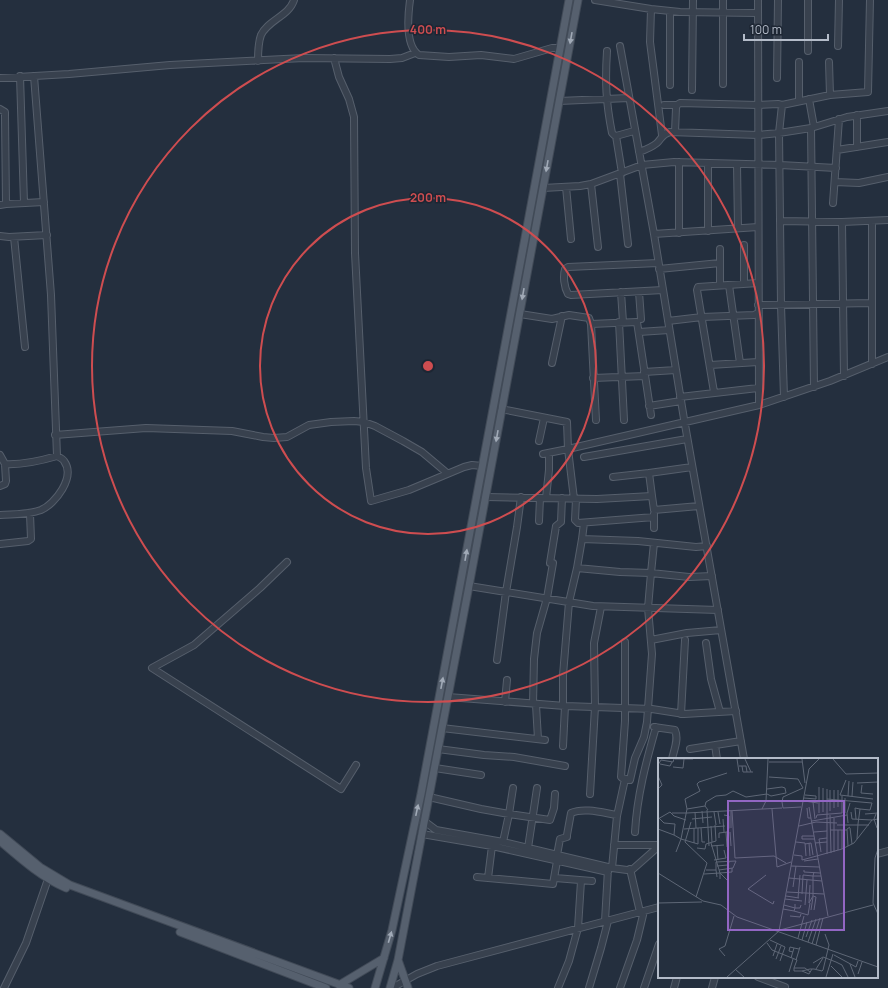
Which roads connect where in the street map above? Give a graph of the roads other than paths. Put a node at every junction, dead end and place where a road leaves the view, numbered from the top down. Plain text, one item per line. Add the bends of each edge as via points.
1 (294, 0) edge
2 (410, 0) edge
3 (569, 0) edge
4 (578, 0) edge
5 (596, 0) edge
6 (693, 0) edge
7 (723, 0) edge
8 (758, 0) edge
9 (778, 0) edge
10 (808, 0) edge
11 (839, 0) edge
12 (870, 0) edge
13 (651, 9) junction
14 (670, 11) junction
15 (692, 12) junction
16 (723, 12) junction
17 (758, 13) junction
18 (620, 46) dead end
19 (838, 46) dead end
20 (560, 48) junction
21 (808, 51) dead end
22 (607, 52) dead end
23 (415, 53) junction
24 (334, 58) junction
25 (258, 61) junction
26 (799, 62) dead end
27 (829, 62) dead end
28 (20, 76) junction
29 (34, 76) junction
30 (0, 78) edge
31 (777, 78) dead end
32 (722, 84) dead end
33 (670, 85) dead end
34 (692, 90) dead end
35 (830, 95) junction
36 (629, 98) junction
37 (606, 99) junction
38 (809, 99) junction
39 (559, 101) junction
40 (799, 101) junction
41 (664, 105) dead end
42 (677, 105) junction
43 (758, 105) junction
44 (782, 105) junction
45 (0, 109) edge
46 (888, 111) edge
47 (857, 115) junction
48 (839, 119) junction
49 (812, 127) junction
50 (634, 131) junction
51 (675, 132) junction
52 (779, 133) junction
53 (758, 134) junction
54 (3, 135) edge
55 (662, 135) junction
56 (616, 136) junction
57 (888, 142) edge
58 (857, 147) junction
59 (837, 150) junction
60 (638, 152) junction
61 (679, 162) junction
62 (708, 163) junction
63 (737, 164) junction
64 (758, 164) junction
65 (642, 165) junction
66 (780, 165) junction
67 (811, 166) junction
68 (836, 168) junction
69 (621, 173) junction
70 (888, 177) edge
71 (835, 182) junction
72 (591, 184) junction
73 (566, 187) junction
74 (543, 188) junction
75 (44, 202) junction
76 (24, 203) junction
77 (833, 203) dead end
78 (3, 204) edge
79 (888, 220) edge
80 (780, 221) junction
81 (872, 221) junction
82 (811, 222) junction
83 (842, 222) junction
84 (758, 227) junction
85 (738, 228) junction
86 (708, 231) junction
87 (679, 233) junction
88 (654, 234) junction
89 (47, 235) junction
90 (0, 236) edge
91 (14, 237) junction
92 (571, 239) dead end
93 (628, 244) dead end
94 (744, 245) dead end
95 (598, 247) dead end
96 (720, 249) dead end
97 (720, 263) junction
98 (659, 266) junction
99 (758, 283) junction
100 (744, 284) junction
101 (720, 285) junction
102 (729, 285) junction
103 (663, 290) junction
104 (621, 292) junction
105 (639, 292) junction
106 (842, 303) junction
107 (872, 303) junction
108 (812, 304) junction
109 (758, 305) junction
110 (781, 305) junction
111 (758, 313) junction
112 (520, 314) junction
113 (562, 316) junction
114 (733, 316) junction
115 (702, 317) junction
116 (641, 319) dead end
117 (668, 321) junction
118 (621, 322) junction
119 (591, 324) junction
120 (669, 330) junction
121 (639, 332) junction
122 (25, 347) dead end
123 (888, 357) edge
124 (758, 362) junction
125 (552, 363) dead end
126 (740, 363) junction
127 (872, 364) junction
128 (710, 365) junction
129 (676, 370) junction
130 (645, 374) junction
131 (844, 376) junction
132 (621, 377) junction
133 (593, 378) junction
134 (814, 387) junction
135 (758, 388) junction
136 (714, 392) junction
137 (784, 397) junction
138 (680, 399) junction
139 (759, 405) junction
140 (649, 406) junction
141 (501, 409) junction
142 (651, 415) dead end
143 (544, 418) junction
144 (596, 420) dead end
145 (624, 420) dead end
146 (364, 422) junction
147 (684, 423) junction
148 (55, 435) junction
149 (687, 439) junction
150 (540, 442) dead end
151 (568, 450) junction
152 (0, 455) edge
153 (57, 456) junction
154 (584, 457) dead end
155 (4, 464) junction
156 (482, 466) junction
157 (692, 466) junction
158 (447, 473) junction
159 (649, 473) junction
160 (613, 477) dead end
161 (0, 486) edge
162 (652, 496) junction
163 (486, 497) junction
164 (521, 497) junction
165 (543, 498) junction
166 (562, 498) junction
167 (575, 499) junction
168 (699, 506) junction
169 (30, 514) junction
170 (654, 514) junction
171 (0, 516) edge
172 (539, 521) dead end
173 (584, 523) junction
174 (654, 528) dead end
175 (582, 539) junction
176 (654, 543) junction
177 (0, 544) edge
178 (707, 546) junction
179 (287, 562) dead end
180 (577, 568) junction
181 (651, 573) junction
182 (712, 576) junction
183 (469, 586) junction
184 (506, 592) junction
185 (547, 598) junction
186 (569, 602) junction
187 (601, 607) junction
188 (648, 608) junction
189 (718, 610) junction
190 (721, 630) junction
191 (651, 640) junction
192 (684, 640) dead end
193 (625, 642) dead end
194 (706, 643) dead end
195 (497, 660) dead end
196 (507, 680) dead end
197 (448, 697) junction
198 (505, 702) junction
199 (533, 704) junction
200 (564, 706) junction
201 (595, 707) junction
202 (625, 708) junction
203 (648, 708) junction
204 (720, 712) junction
205 (736, 712) junction
206 (681, 714) junction
207 (646, 726) junction
208 (656, 727) junction
209 (442, 728) junction
210 (741, 741) junction
211 (563, 746) dead end
212 (715, 746) junction
213 (438, 749) junction
214 (690, 749) dead end
215 (672, 758) edge
216 (717, 758) edge
217 (744, 758) edge
218 (356, 765) dead end
219 (565, 766) dead end
220 (434, 768) junction
221 (481, 775) dead end
222 (628, 780) junction
223 (641, 782) junction
224 (513, 788) dead end
225 (537, 788) dead end
226 (555, 794) dead end
227 (590, 794) dead end
228 (429, 797) junction
229 (509, 814) junction
230 (617, 815) junction
231 (533, 817) junction
232 (424, 822) junction
233 (635, 832) dead end
234 (0, 834) edge
235 (422, 834) junction
236 (0, 841) edge
237 (503, 842) junction
238 (614, 845) junction
239 (492, 846) junction
240 (658, 846) edge
241 (658, 847) edge
242 (528, 848) junction
243 (888, 851) edge
244 (878, 854) edge
245 (560, 859) junction
246 (609, 869) junction
247 (630, 869) junction
248 (476, 877) dead end
249 (488, 878) junction
250 (555, 878) junction
251 (48, 879) junction
252 (581, 880) junction
253 (592, 881) dead end
254 (658, 907) edge
255 (642, 911) junction
256 (606, 921) junction
257 (578, 928) junction
258 (658, 947) edge
259 (384, 958) junction
260 (398, 960) junction
261 (678, 978) edge
262 (715, 978) edge
263 (762, 978) edge
264 (305, 979) junction
265 (405, 981) junction
266 (339, 985) junction
267 (785, 987) dead end
268 (4, 988) edge
269 (307, 988) edge
270 (326, 988) edge
271 (349, 988) edge
272 (375, 988) edge
273 (391, 988) edge
274 (408, 988) edge
275 (558, 988) edge
276 (589, 988) edge
277 (620, 988) edge
278 (644, 988) edge
279 (674, 988) edge
280 (712, 988) edge

1 - 25 street via 289,8 265,29 259,40
2 - 23 street via 409,32
3 - 20 main road
4 -> 39 main road
5 - 13 street
6 - 15 street
7 - 16 street
8 - 17 street
9 - 31 street
10 - 21 street
11 - 19 street
12 - 35 street via 868,92
13 - 14 street
13 - 55 street via 650,42
14 - 15 street
14 - 33 street
15 - 16 street
15 - 34 street
16 - 17 street
16 - 32 street
17 - 43 street
18 - 36 street
20 - 23 street via 514,59 481,56 438,57
20 - 156 main road
22 - 37 street
23 - 24 street via 390,59
24 - 25 street
24 - 146 street via 354,118 355,253
25 - 29 street
26 - 40 street
27 - 35 street
28 - 29 street
28 - 30 street
28 - 76 street
29 - 75 street
35 - 38 street
36 - 37 street
36 - 50 street
37 - 39 street
37 - 56 street via 612,133
38 - 40 street
38 - 49 street
39 -> 74 main road
40 - 44 street
41 - 42 street
42 - 43 street
42 - 51 street
43 - 44 street
43 - 53 street
44 - 52 street
45 - 54 street via 5,112
46 - 47 street
47 - 48 street
47 - 58 street
48 - 49 street
48 - 59 street
49 - 52 street
49 - 67 street
50 - 56 street
50 - 60 street
51 - 53 street
51 - 55 street
52 - 53 street
52 - 66 street
53 - 64 street
54 - 78 street
55 - 60 street via 656,143
56 - 69 street
57 - 58 street
58 - 59 street
59 - 68 street
60 - 65 street
61 - 62 street
61 - 65 street
61 - 87 street
62 - 63 street
62 - 86 street
63 - 64 street
63 - 85 street
64 - 66 street
64 - 84 street
65 - 69 street
65 - 88 street
66 - 67 street
66 - 80 street
67 - 68 street
67 - 82 street
68 - 71 street
69 - 72 street
69 - 93 street
70 - 71 street via 859,183
71 - 77 street
72 - 73 street
72 - 95 street
73 - 74 street
73 - 92 street
74 -> 112 main road
75 - 76 street
75 - 89 street
76 - 78 street
79 - 81 street
80 - 82 street
80 - 110 street
81 - 83 street
81 - 107 street
82 - 83 street
82 - 108 street
83 - 106 street
84 - 85 street
84 - 99 street
85 - 86 street
86 - 87 street
87 - 88 street
88 - 98 street
89 - 91 street
89 - 148 street
90 - 91 street
91 - 122 street
94 - 100 street
96 - 97 street
97 - 98 street
97 - 101 street
98 - 103 street
98 - 104 street via 565,269 568,294
99 - 100 street
99 - 109 street
100 - 102 street
101 - 102 street
101 - 115 street via 698,287
102 - 114 street
103 - 105 street
103 - 117 street
104 - 105 street
104 - 118 street
105 - 116 street
106 - 107 street
106 - 108 street
106 - 131 street
107 - 127 street
108 - 110 street
108 - 134 street
109 - 110 street
109 - 111 street
110 - 137 street
111 - 114 street
111 - 124 street
112 - 113 street via 552,319
112 - 141 main road
113 - 119 street via 585,316
113 - 125 street
114 - 115 street
114 - 126 street
115 - 117 street
115 - 128 street
117 - 120 street
118 - 119 street
118 - 121 street via 637,322
118 - 132 street
119 - 133 street
120 - 121 street
120 - 129 street
121 - 130 street
123 - 127 street
124 - 126 street
124 - 135 street
126 - 128 street
127 - 131 street
128 - 136 street
129 - 130 street
129 - 138 street
130 - 132 street
130 - 140 street
131 - 134 street
132 - 133 street
132 - 145 street
133 - 144 street
134 - 137 street
135 - 136 street
135 - 139 street
136 - 138 street
137 - 139 street
138 - 140 street
138 - 147 street
139 - 147 street
140 - 142 street
141 - 143 street
141 -> 163 main road
143 - 150 street
143 - 151 street via 567,422
146 - 148 street via 309,425 287,437 274,438 232,431 146,428
146 - 158 street via 403,440
146 - 158 street via 366,468 371,501 409,490
147 - 149 street
147 - 151 street
148 - 153 street
149 - 154 street
149 - 157 street
151 - 165 street via 546,454
151 - 167 street
152 - 155 street
153 - 155 street via 36,462
153 - 169 street via 64,461 67,469 63,488 48,506
155 - 161 street via 6,481
156 - 158 street via 472,465
259 -> 156 main road via 421,794
157 - 159 street
157 - 168 street
159 - 160 street
159 - 162 street
162 - 167 street
162 - 170 street
163 - 164 street
163 - 183 main road
164 - 165 street
164 - 184 street
165 - 166 street
165 - 172 street
166 - 167 street
166 - 185 street via 561,522 556,526
167 - 173 street via 575,520
168 - 170 street
168 - 178 street
169 - 171 street
169 - 177 street via 31,539
170 - 173 street
170 - 174 street
173 - 175 street
175 - 176 street
175 - 180 street
176 - 178 street
176 - 181 street
178 - 182 street
179 - 218 street via 194,645 152,668 341,789
180 - 181 street
180 - 186 street
181 - 182 street via 688,577
181 - 188 street
182 - 189 street
183 - 184 street
183 - 197 main road
184 - 185 street
184 - 195 street
185 - 186 street
185 - 199 street via 537,633
186 - 187 street
186 - 200 street via 563,675
187 - 188 street
187 - 201 street via 594,643
188 - 189 street
188 - 191 street
189 - 190 street
190 - 191 street
190 - 205 street
191 - 203 street
192 - 206 street
193 - 202 street
194 - 204 street via 711,679
196 - 198 street
197 - 198 street
197 - 209 main road
198 - 199 street
199 - 200 street
199 - 209 street via 536,704 542,740
200 - 201 street
200 - 211 street
201 - 202 street
201 - 227 street
202 - 203 street
202 - 222 street via 621,777
203 - 206 street
203 - 207 street
204 - 205 street
204 - 206 street
205 - 210 street
207 - 208 street
207 - 222 street
208 - 215 street via 675,730 677,737
208 - 223 street
209 - 213 main road
210 - 212 street
210 - 217 street
212 - 214 street
212 - 216 street
213 - 219 street via 514,757
213 - 220 main road
220 - 221 street
220 - 228 main road
222 - 223 street
222 - 230 street
223 - 233 street
224 - 229 street
225 - 231 street
226 - 231 street via 550,820
228 - 229 street
228 - 232 main road
229 - 231 street
229 - 237 street
230 - 238 street
230 - 245 street via 586,811 571,813 567,837 560,839
231 - 242 street
232 - 235 main road
232 - 237 street via 436,830
234 - 266 main road via 40,868 70,885
235 - 239 street
235 - 260 main road
236 - 251 main road
237 - 242 street
238 - 240 street
238 - 246 street
239 - 245 street
239 - 249 street
241 - 247 street
242 - 245 street
243 - 244 street
245 - 246 street
245 - 250 street
246 - 247 street
246 - 256 street
247 - 255 street
248 - 249 street
249 - 250 street via 551,884
250 - 252 street
251 - 264 main road via 126,912
251 - 268 street via 26,943
252 - 253 street
252 - 257 street
254 - 255 street
255 - 256 street
255 - 277 street via 637,940
256 - 257 street
256 - 276 street
257 - 265 street via 437,966
257 - 275 street
258 - 278 street
259 - 266 main road
259 - 272 main road
260 - 265 main road
260 - 273 main road
261 - 279 street
262 - 280 street
263 - 267 street
264 - 269 main road
264 - 270 main road
265 - 273 street
265 - 274 main road
266 - 271 main road

